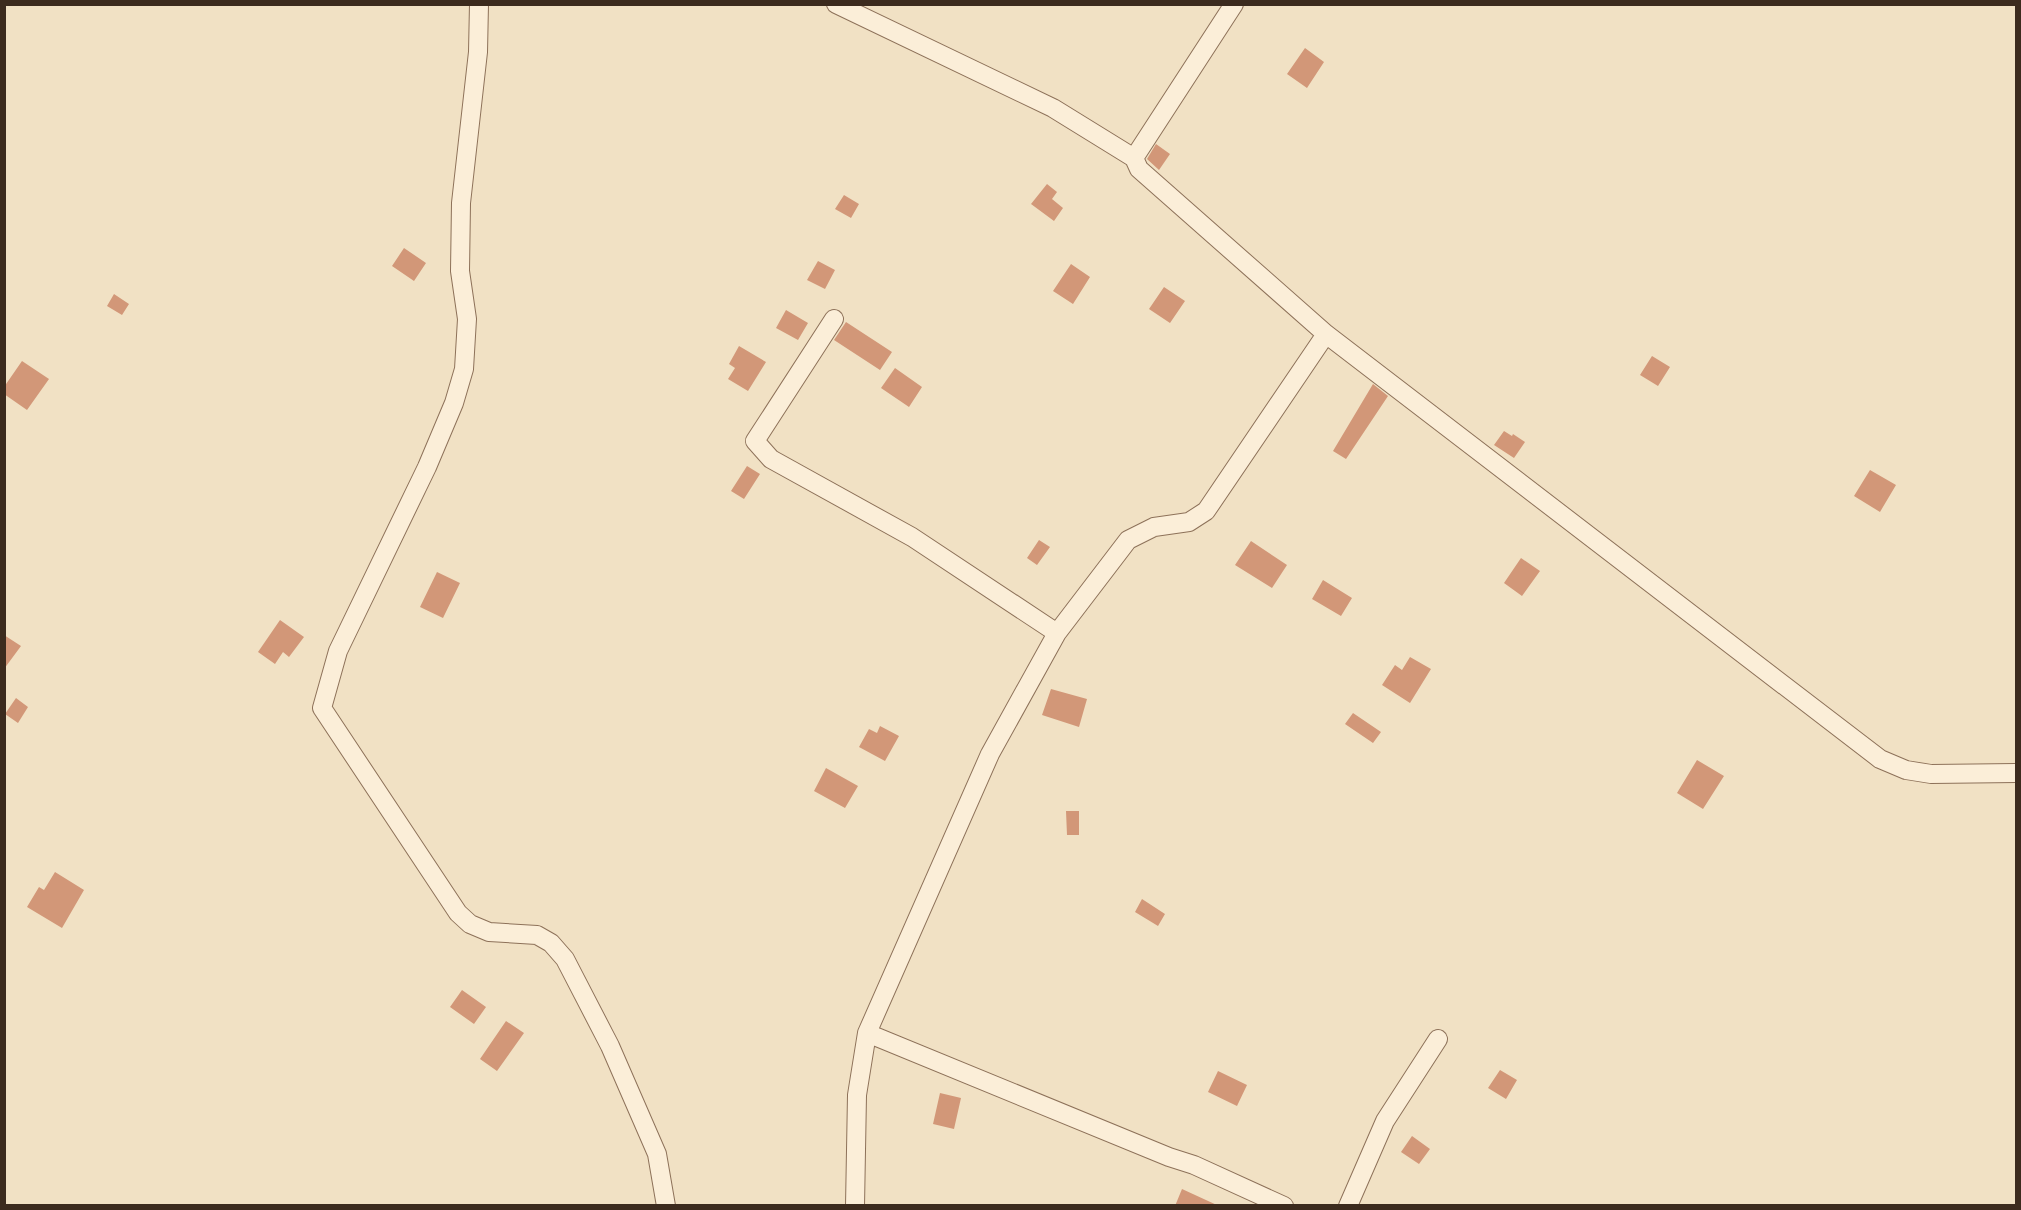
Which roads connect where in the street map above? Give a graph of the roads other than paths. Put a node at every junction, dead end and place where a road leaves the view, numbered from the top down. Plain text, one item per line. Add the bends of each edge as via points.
1 (479, 4) edge
2 (836, 4) edge
3 (1234, 4) edge
4 (1134, 158) junction
5 (834, 319) dead end
6 (1326, 334) junction
7 (1057, 633) junction
8 (2016, 773) edge
9 (867, 1033) junction
10 (1438, 1039) dead end
11 (666, 1206) edge
12 (855, 1206) edge
13 (1284, 1206) edge
14 (1348, 1206) edge

1 - 11 street via 478,52 461,203 460,271 467,319 464,369 427,467 338,651 322,708 458,913 470,924 489,932 537,935 551,942 565,959 610,1046 657,1154
2 - 4 street via 1053,108
3 - 4 street
4 - 6 street via 1139,169
5 - 7 street via 755,441 771,459 912,537
6 - 7 street via 1206,511 1189,522 1154,527 1128,540
6 - 8 street via 1880,759 1906,770 1931,774
7 - 9 street via 990,754
9 - 12 street via 857,1095
9 - 13 street via 1194,1165
10 - 14 street via 1385,1121

